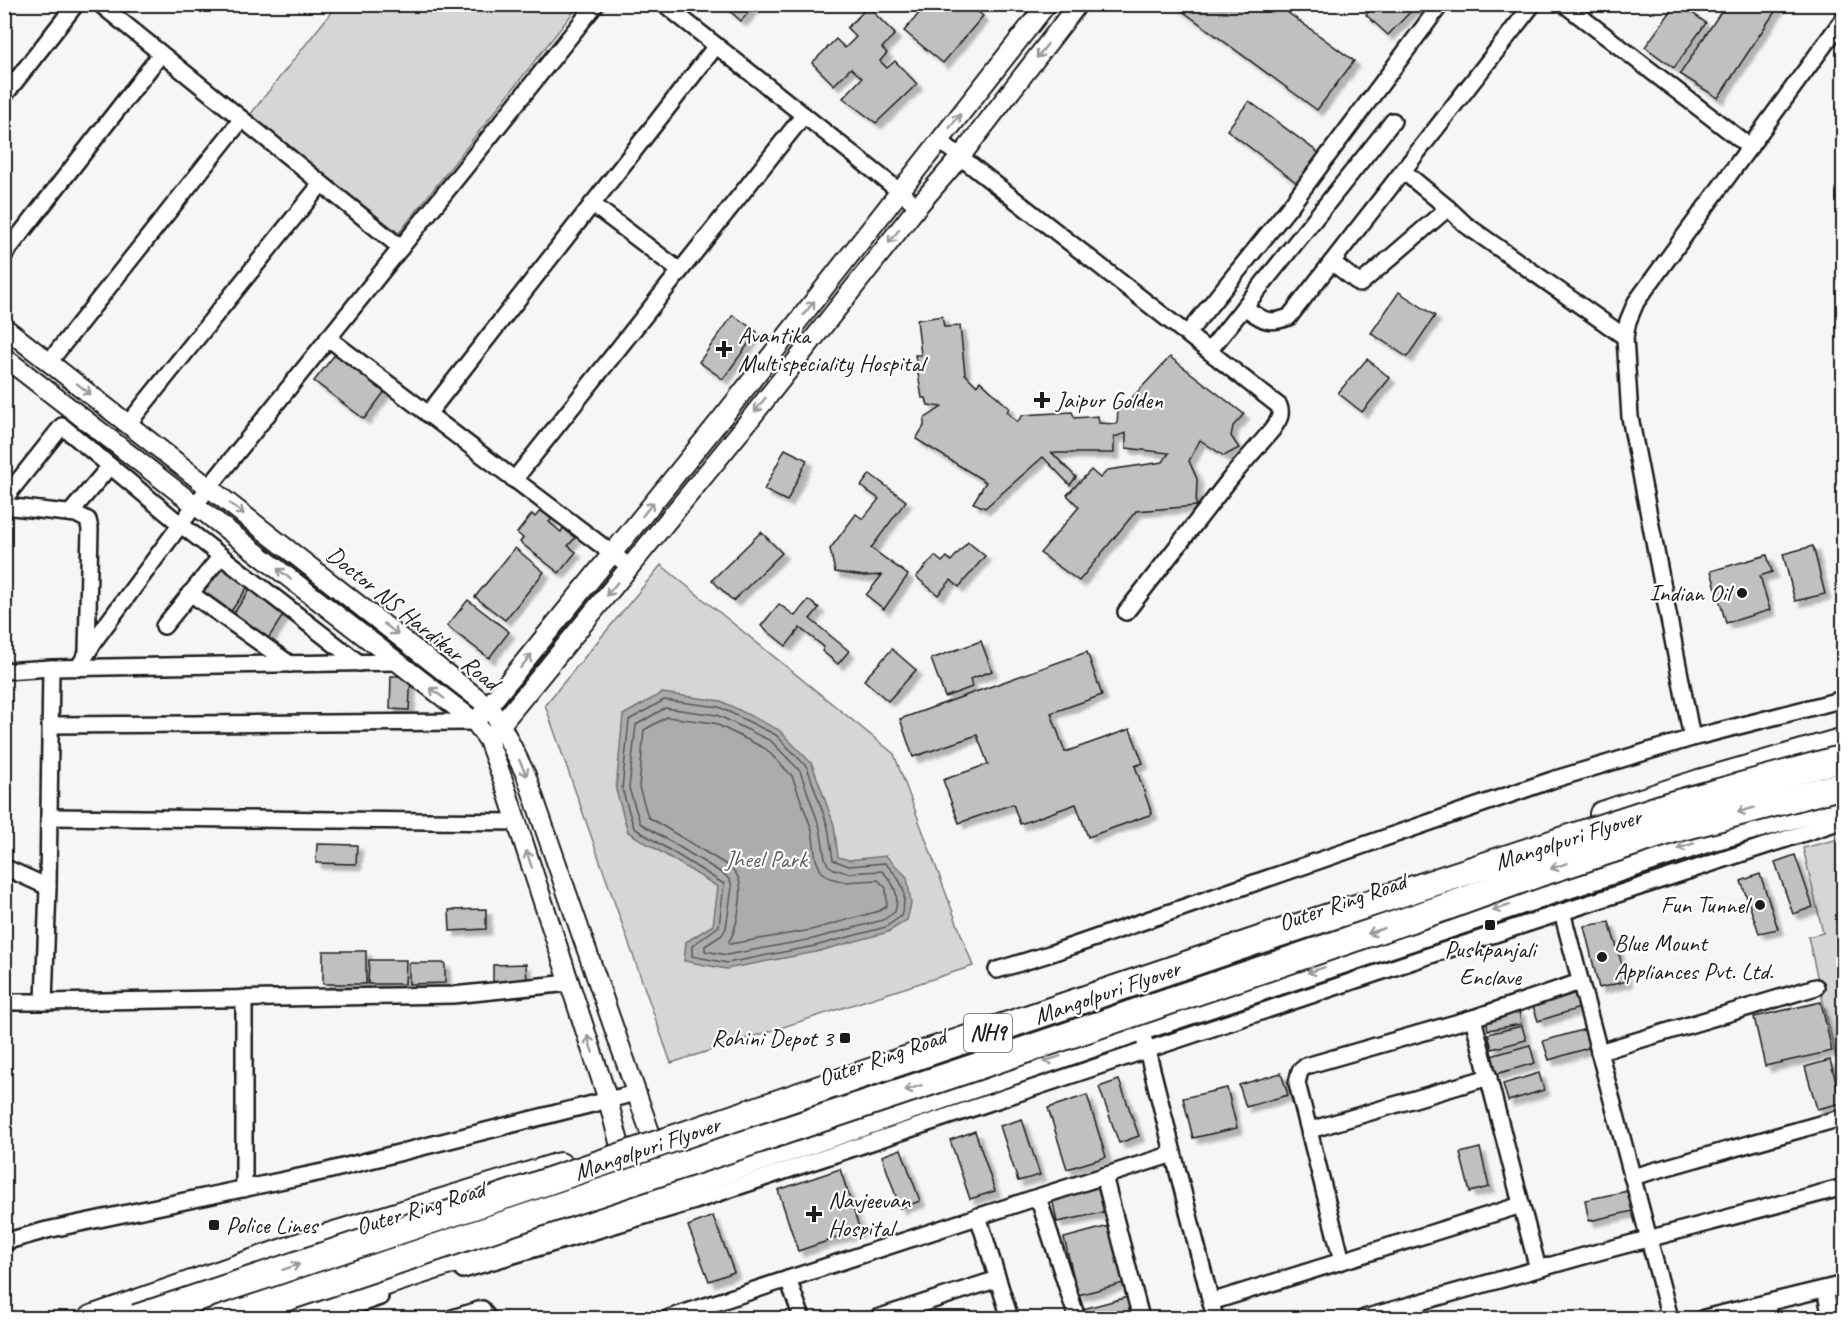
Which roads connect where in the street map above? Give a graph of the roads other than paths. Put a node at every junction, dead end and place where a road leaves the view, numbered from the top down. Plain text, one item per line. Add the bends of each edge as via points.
1 (76, 4) edge
2 (100, 4) edge
3 (596, 4) edge
4 (664, 4) edge
5 (1047, 4) edge
6 (1078, 4) edge
7 (1441, 4) edge
8 (1533, 4) edge
9 (1564, 4) edge
10 (1844, 18) edge
11 (716, 46) junction
12 (161, 54) junction
13 (4, 96) edge
14 (804, 115) junction
15 (242, 119) junction
16 (1394, 121) dead end
17 (940, 141) junction
18 (1750, 147) junction
19 (961, 156) junction
20 (1403, 171) junction
21 (321, 184) junction
22 (900, 192) junction
23 (592, 204) junction
24 (918, 206) junction
25 (1448, 208) junction
26 (401, 248) junction
27 (4, 255) edge
28 (1332, 262) junction
29 (680, 271) junction
30 (1244, 307) junction
31 (4, 327) edge
32 (1187, 334) junction
33 (328, 338) junction
34 (1625, 338) junction
35 (1209, 351) junction
36 (4, 357) edge
37 (49, 362) junction
38 (428, 414) junction
39 (128, 424) junction
40 (110, 466) junction
41 (514, 480) junction
42 (209, 487) junction
43 (4, 499) edge
44 (195, 504) junction
45 (4, 506) edge
46 (70, 513) junction
47 (180, 524) junction
48 (612, 554) junction
49 (221, 556) junction
50 (630, 567) junction
51 (190, 593) junction
52 (1126, 612) dead end
53 (164, 626) dead end
54 (86, 654) junction
55 (397, 662) junction
56 (359, 663) junction
57 (290, 664) junction
58 (51, 668) junction
59 (78, 668) junction
60 (4, 671) edge
61 (1844, 699) edge
62 (489, 707) junction
63 (475, 722) junction
64 (50, 725) junction
65 (501, 725) junction
66 (1692, 738) junction
67 (1844, 740) edge
68 (488, 741) junction
69 (1844, 758) edge
70 (1844, 785) edge
71 (1844, 802) edge
72 (49, 817) junction
73 (1844, 820) edge
74 (517, 822) junction
75 (4, 867) edge
76 (48, 887) junction
77 (1562, 912) junction
78 (997, 970) dead end
79 (1580, 982) junction
80 (570, 983) junction
81 (1816, 987) dead end
82 (244, 998) junction
83 (4, 1002) edge
84 (45, 1002) junction
85 (1473, 1018) junction
86 (1144, 1039) junction
87 (1599, 1052) junction
88 (1489, 1077) junction
89 (790, 1088) junction
90 (636, 1093) junction
91 (608, 1100) junction
92 (1841, 1118) dead end
93 (1310, 1130) junction
94 (651, 1135) junction
95 (816, 1140) junction
96 (620, 1146) junction
97 (1173, 1154) junction
98 (1104, 1176) junction
99 (1632, 1177) junction
100 (1844, 1186) edge
101 (243, 1189) junction
102 (468, 1193) junction
103 (1038, 1197) junction
104 (1521, 1205) junction
105 (978, 1216) junction
106 (1649, 1240) junction
107 (4, 1242) edge
108 (484, 1251) junction
109 (1342, 1261) junction
110 (1538, 1269) junction
111 (788, 1279) junction
112 (998, 1280) junction
113 (1844, 1284) edge
114 (1825, 1289) junction
115 (1211, 1302) junction
116 (1767, 1311) edge
117 (141, 1313) edge
118 (91, 1318) edge
119 (225, 1318) edge
120 (279, 1318) edge
121 (320, 1318) edge
122 (452, 1318) edge
123 (488, 1318) edge
124 (669, 1318) edge
125 (802, 1318) edge
126 (877, 1318) edge
127 (1010, 1318) edge
128 (1077, 1318) edge
129 (1141, 1318) edge
130 (1215, 1318) edge
131 (1364, 1318) edge
132 (1670, 1318) edge
133 (1704, 1318) edge
134 (1831, 1318) edge

1 - 13 street
2 - 12 street
3 - 26 street
4 - 11 street
17 -> 5 street
6 -> 19 street
7 - 32 street via 1291,205
8 - 20 street
9 - 18 street
10 - 18 street
11 - 14 street
11 - 23 street
12 - 15 street
12 - 27 street
14 - 22 street
14 - 29 street
15 - 21 street
15 - 37 street
16 - 30 street
17 - 19 street
17 - 22 street
18 - 34 street via 1636,302
19 - 24 street
19 - 32 street
20 - 25 street
20 - 28 street
21 - 26 street
21 - 39 street
22 - 24 street
48 -> 22 street
23 - 29 street
23 - 38 street
24 -> 50 street
25 - 28 street via 1360,284
25 - 34 street via 1466,225
26 - 33 street
28 - 30 street via 1289,317 1264,321
29 - 41 street
30 - 35 street
31 - 37 street, Doctor NS Hardikar Road
32 - 35 street
33 - 38 street
33 - 42 street
34 - 66 street via 1630,417
35 - 52 street via 1279,406 1280,416
36 - 44 street, Doctor NS Hardikar Road
37 -> 39 street, Doctor NS Hardikar Road
38 - 41 street
39 - 42 street, Doctor NS Hardikar Road
40 - 43 street via 62,426
40 - 46 street
40 - 47 street
41 - 48 street
42 - 44 street
42 -> 62 street, Doctor NS Hardikar Road
44 - 47 street
55 -> 44 street, Doctor NS Hardikar Road
45 - 46 street
46 - 54 street via 88,520 90,529
47 - 49 street
47 - 54 street
48 - 50 street
62 -> 48 street
49 - 51 street
49 - 56 street
50 -> 65 street
51 - 53 street
51 - 57 street
54 - 59 street
55 - 56 street
63 -> 55 street, Doctor NS Hardikar Road
56 - 57 street
57 - 59 street
58 - 59 street
58 - 60 street
58 - 64 street
61 - 66 street
62 - 63 street
62 - 65 street, Doctor NS Hardikar Road
63 - 64 street
63 - 68 street, Doctor NS Hardikar Road
64 - 72 street
65 - 68 street
65 -> 90 street, Doctor NS Hardikar Road via 526,775
66 - 78 street via 1552,780
67 - 89 main road, Outer Ring Road via 1699,782
68 - 74 street, Doctor NS Hardikar Road
117 -> 69 highway, Mangolpuri Flyover / NH9, bridge via 602,1163 1667,806
70 -> 119 highway, Mangolpuri Flyover / NH9, bridge via 1675,829 1537,874
71 -> 86 main road via 1709,838
72 - 74 street
72 - 76 street
73 - 77 street
80 -> 74 street, Doctor NS Hardikar Road
75 - 76 street
76 - 84 street
77 - 79 street
77 - 86 street
79 - 85 street
79 - 87 street
80 - 82 street via 453,995
91 -> 80 street, Doctor NS Hardikar Road
81 - 87 street
82 - 84 street
82 - 101 street
83 - 84 street
85 - 88 street
85 - 93 street via 1306,1066 1297,1083
86 -> 95 main road
86 - 97 street
86 - 121 street via 695,1200 424,1281
87 - 99 street
88 - 93 street
88 - 104 street
89 - 94 main road, Outer Ring Road
89 - 95 main road
90 - 91 street
90 - 94 street, Doctor NS Hardikar Road
91 - 96 street, Doctor NS Hardikar Road
91 - 101 street
92 - 99 street
93 - 109 street
94 - 96 main road, Outer Ring Road
95 - 108 main road
96 - 102 main road, Outer Ring Road
97 - 98 street
97 - 115 street
98 - 103 street
98 - 129 street
99 - 106 street
100 - 106 street
101 - 107 street
102 - 108 main road
102 - 117 main road, Outer Ring Road via 315,1240
103 - 105 street
103 - 128 street
104 - 109 street
104 - 110 street
105 - 111 street
105 - 112 street
106 - 110 street
106 - 132 street
108 - 120 main road
109 - 115 street
110 - 131 street
111 - 124 street
111 - 125 street
112 - 126 street
112 - 127 street
113 - 114 street
114 - 116 street
114 - 134 street
115 - 130 street
116 - 133 street
117 - 118 main road, Outer Ring Road
122 - 123 street via 482,1308

